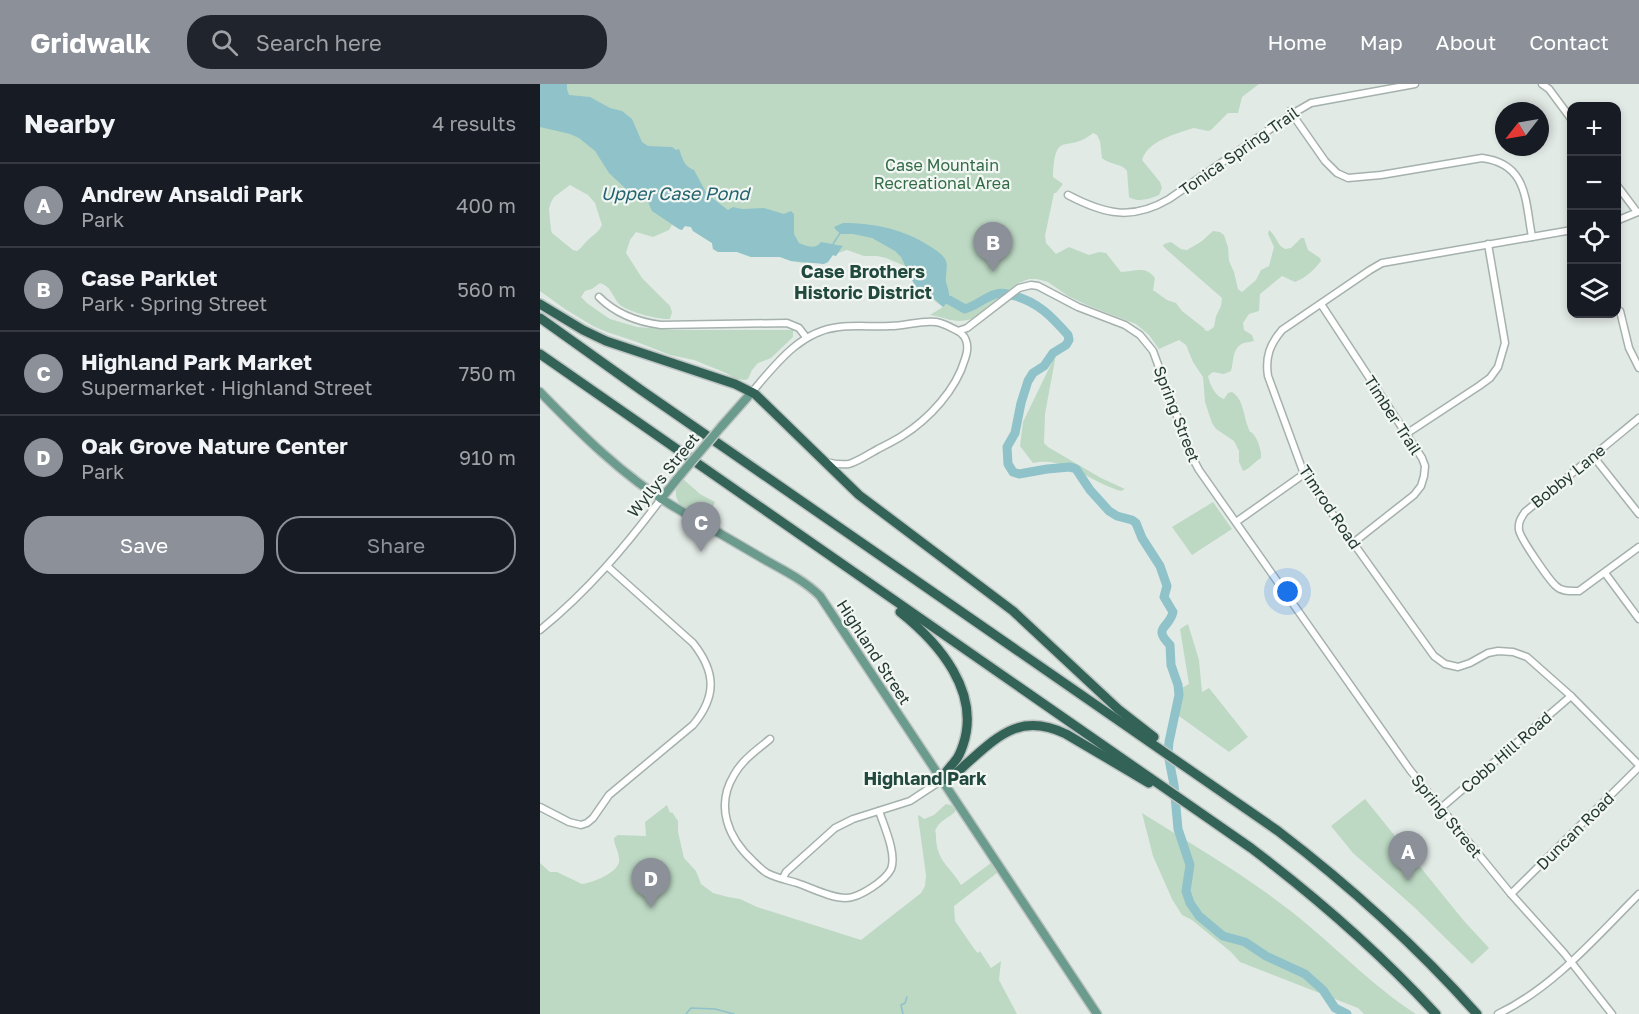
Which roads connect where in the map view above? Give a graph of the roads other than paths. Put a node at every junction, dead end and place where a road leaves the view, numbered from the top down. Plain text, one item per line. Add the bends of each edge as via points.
1 (1415, 84) edge
2 (1542, 84) edge
3 (1291, 112) junction
4 (1567, 113) edge
5 (1621, 189) edge
6 (1068, 195) dead end
7 (1638, 212) edge
8 (1621, 219) edge
9 (1567, 231) edge
10 (1532, 237) junction
11 (1488, 244) junction
12 (599, 297) dead end
13 (540, 304) edge
14 (1321, 304) junction
15 (1621, 315) edge
16 (540, 318) edge
17 (958, 331) junction
18 (806, 338) junction
19 (540, 354) edge
20 (1639, 368) edge
21 (540, 392) edge
22 (752, 392) junction
23 (1639, 418) edge
24 (1406, 434) junction
25 (1593, 456) junction
26 (823, 460) junction
27 (1304, 474) junction
28 (661, 499) junction
29 (1639, 514) edge
30 (1236, 522) junction
31 (1353, 543) junction
32 (1639, 547) edge
33 (607, 566) junction
34 (1605, 573) junction
35 (867, 582) junction
36 (1639, 619) edge
37 (540, 630) edge
38 (1570, 696) junction
39 (1144, 734) junction
40 (770, 739) dead end
41 (1639, 766) edge
42 (1148, 779) junction
43 (942, 780) junction
44 (540, 807) edge
45 (1441, 808) junction
46 (879, 811) junction
47 (783, 878) junction
48 (1511, 894) junction
49 (1639, 894) edge
50 (1571, 961) junction
51 (1499, 1013) edge
52 (1097, 1014) edge
53 (1436, 1014) edge
54 (1477, 1014) edge
55 (1612, 1014) edge

1 - 3 street, Tonica Spring Trail via 1311,103
2 - 4 street
3 - 6 street, Tonica Spring Trail via 1169,199 1150,208 1102,211
3 - 10 street via 1325,161 1348,178 1482,158 1507,165 1521,185
5 - 7 street
7 - 8 street
9 - 10 street, Timrod Road
10 - 11 street, Timrod Road
11 - 14 street, Timrod Road via 1382,263
11 - 24 street via 1505,343 1498,368 1479,386
12 - 18 street via 608,306 649,323 787,323 799,328
13 - 22 highway via 606,341
14 - 24 street, Timber Trail
14 - 27 street, Timrod Road via 1282,330 1268,352 1266,364
15 - 20 street via 1629,348
16 - 39 highway
17 - 18 street via 927,321 837,327
17 - 26 street via 967,345 967,356 951,388 930,414 903,436 850,463
17 - 30 street, Spring Street via 968,328 1024,286 1038,286 1140,335 1153,351 1192,457
18 - 22 street, Wyllys Street via 778,361
19 - 35 highway
21 - 28 main road, Highland Street via 607,457
22 - 26 highway
22 - 28 main road, Wyllys Street, bridge
23 - 25 street, Bobby Lane
24 - 31 street, Timber Trail via 1425,466 1421,486
25 - 29 street
25 - 34 street, Bobby Lane via 1525,512 1519,520 1519,530 1556,587 1579,591
26 - 39 highway via 876,508 1012,611
27 - 30 street
27 - 31 street, Timrod Road
28 - 33 street, Wyllys Street
28 - 43 main road, Highland Street via 814,590
30 - 45 street, Spring Street via 1395,749
31 - 38 street, Timrod Road via 1434,656 1445,664 1458,667 1488,653 1513,652 1527,657
32 - 34 street
33 - 37 street, Wyllys Street
33 - 44 street via 703,656 710,671 709,701 693,725 609,795 587,823 569,822
34 - 36 street
35 - 42 highway
35 - 43 highway via 929,637 959,682 966,706 966,732 958,756
38 - 41 street, Timrod Road
38 - 45 street, Cobb Hill Road
39 - 54 highway via 1341,881 1414,948
40 - 47 street via 733,775 725,809 735,841 765,872
41 - 48 street, Duncan Road
42 - 43 highway via 1066,734 1036,725 1003,734 953,776
42 - 53 highway via 1273,864 1373,950
43 - 46 street via 912,800
43 - 52 main road, Highland Street
45 - 48 street, Spring Street
46 - 47 street via 835,828
46 - 47 street via 893,854 891,868 859,896 845,898
48 - 50 street, Spring Street
49 - 50 street
50 - 51 street via 1536,993
50 - 55 street, Spring Street

